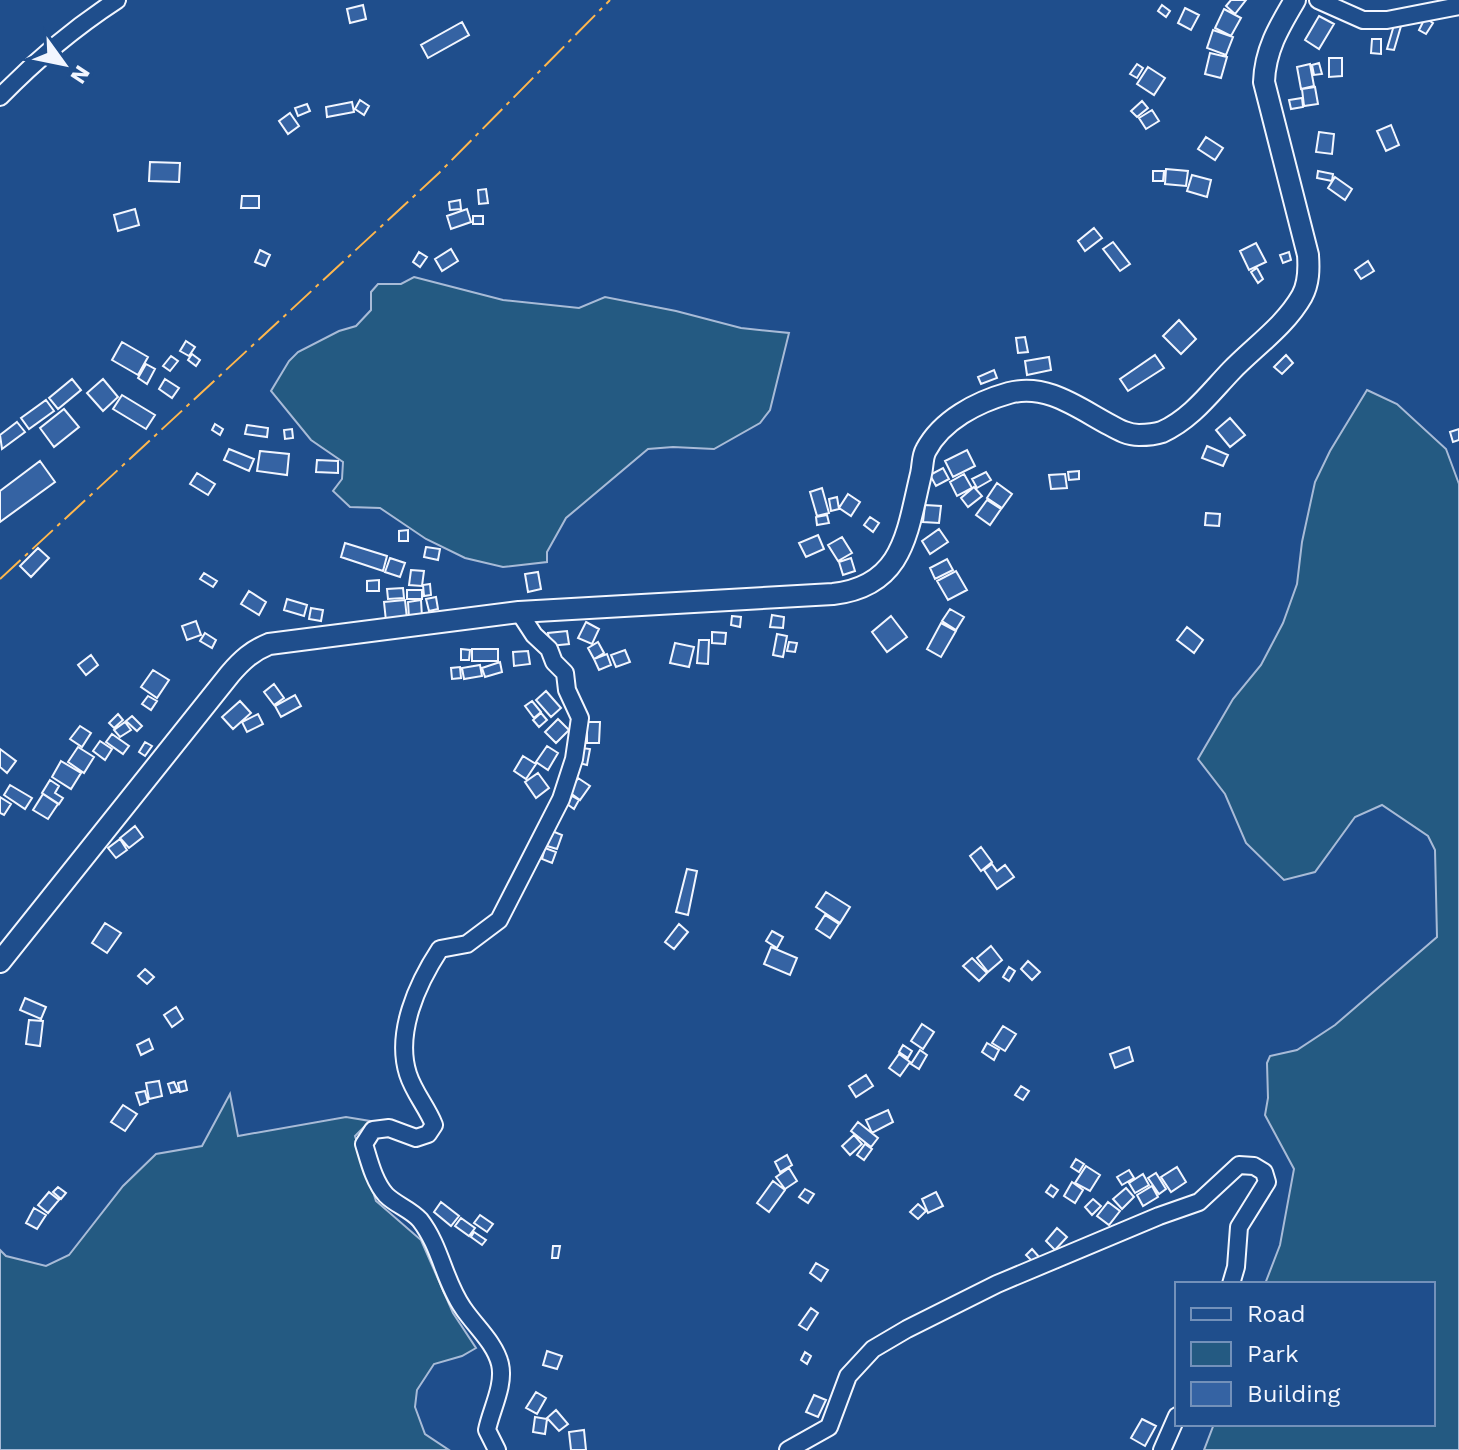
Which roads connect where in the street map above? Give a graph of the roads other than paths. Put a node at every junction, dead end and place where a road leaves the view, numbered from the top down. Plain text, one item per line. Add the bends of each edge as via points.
1 (117, 0) edge
2 (1295, 0) edge
3 (1318, 0) edge
4 (1459, 6) edge
5 (0, 97) edge
6 (519, 612) junction
7 (0, 962) edge
8 (1232, 1282) edge
9 (1175, 1421) edge
10 (497, 1450) edge
11 (788, 1450) edge
12 (1162, 1450) edge

1 - 5 street via 27,69
2 - 6 main road via 1265,59 1264,82 1309,274 1294,308 1203,402 1159,433 1140,435 1121,431 1046,392 1007,394 961,413 924,453 903,544 891,566 858,590
3 - 4 street via 1363,20
6 - 7 main road via 269,644 244,657
6 - 10 street via 565,673 580,718 566,786 499,920 467,944 440,949 421,978 404,1058 434,1125 416,1138 389,1128 373,1130 364,1144 386,1194 407,1207 438,1248 462,1307 500,1365 500,1386 487,1430
8 - 11 street via 1239,1227 1267,1182 1254,1166 1239,1165 1199,1202 997,1284 873,1349 848,1376 829,1427
9 - 12 street

